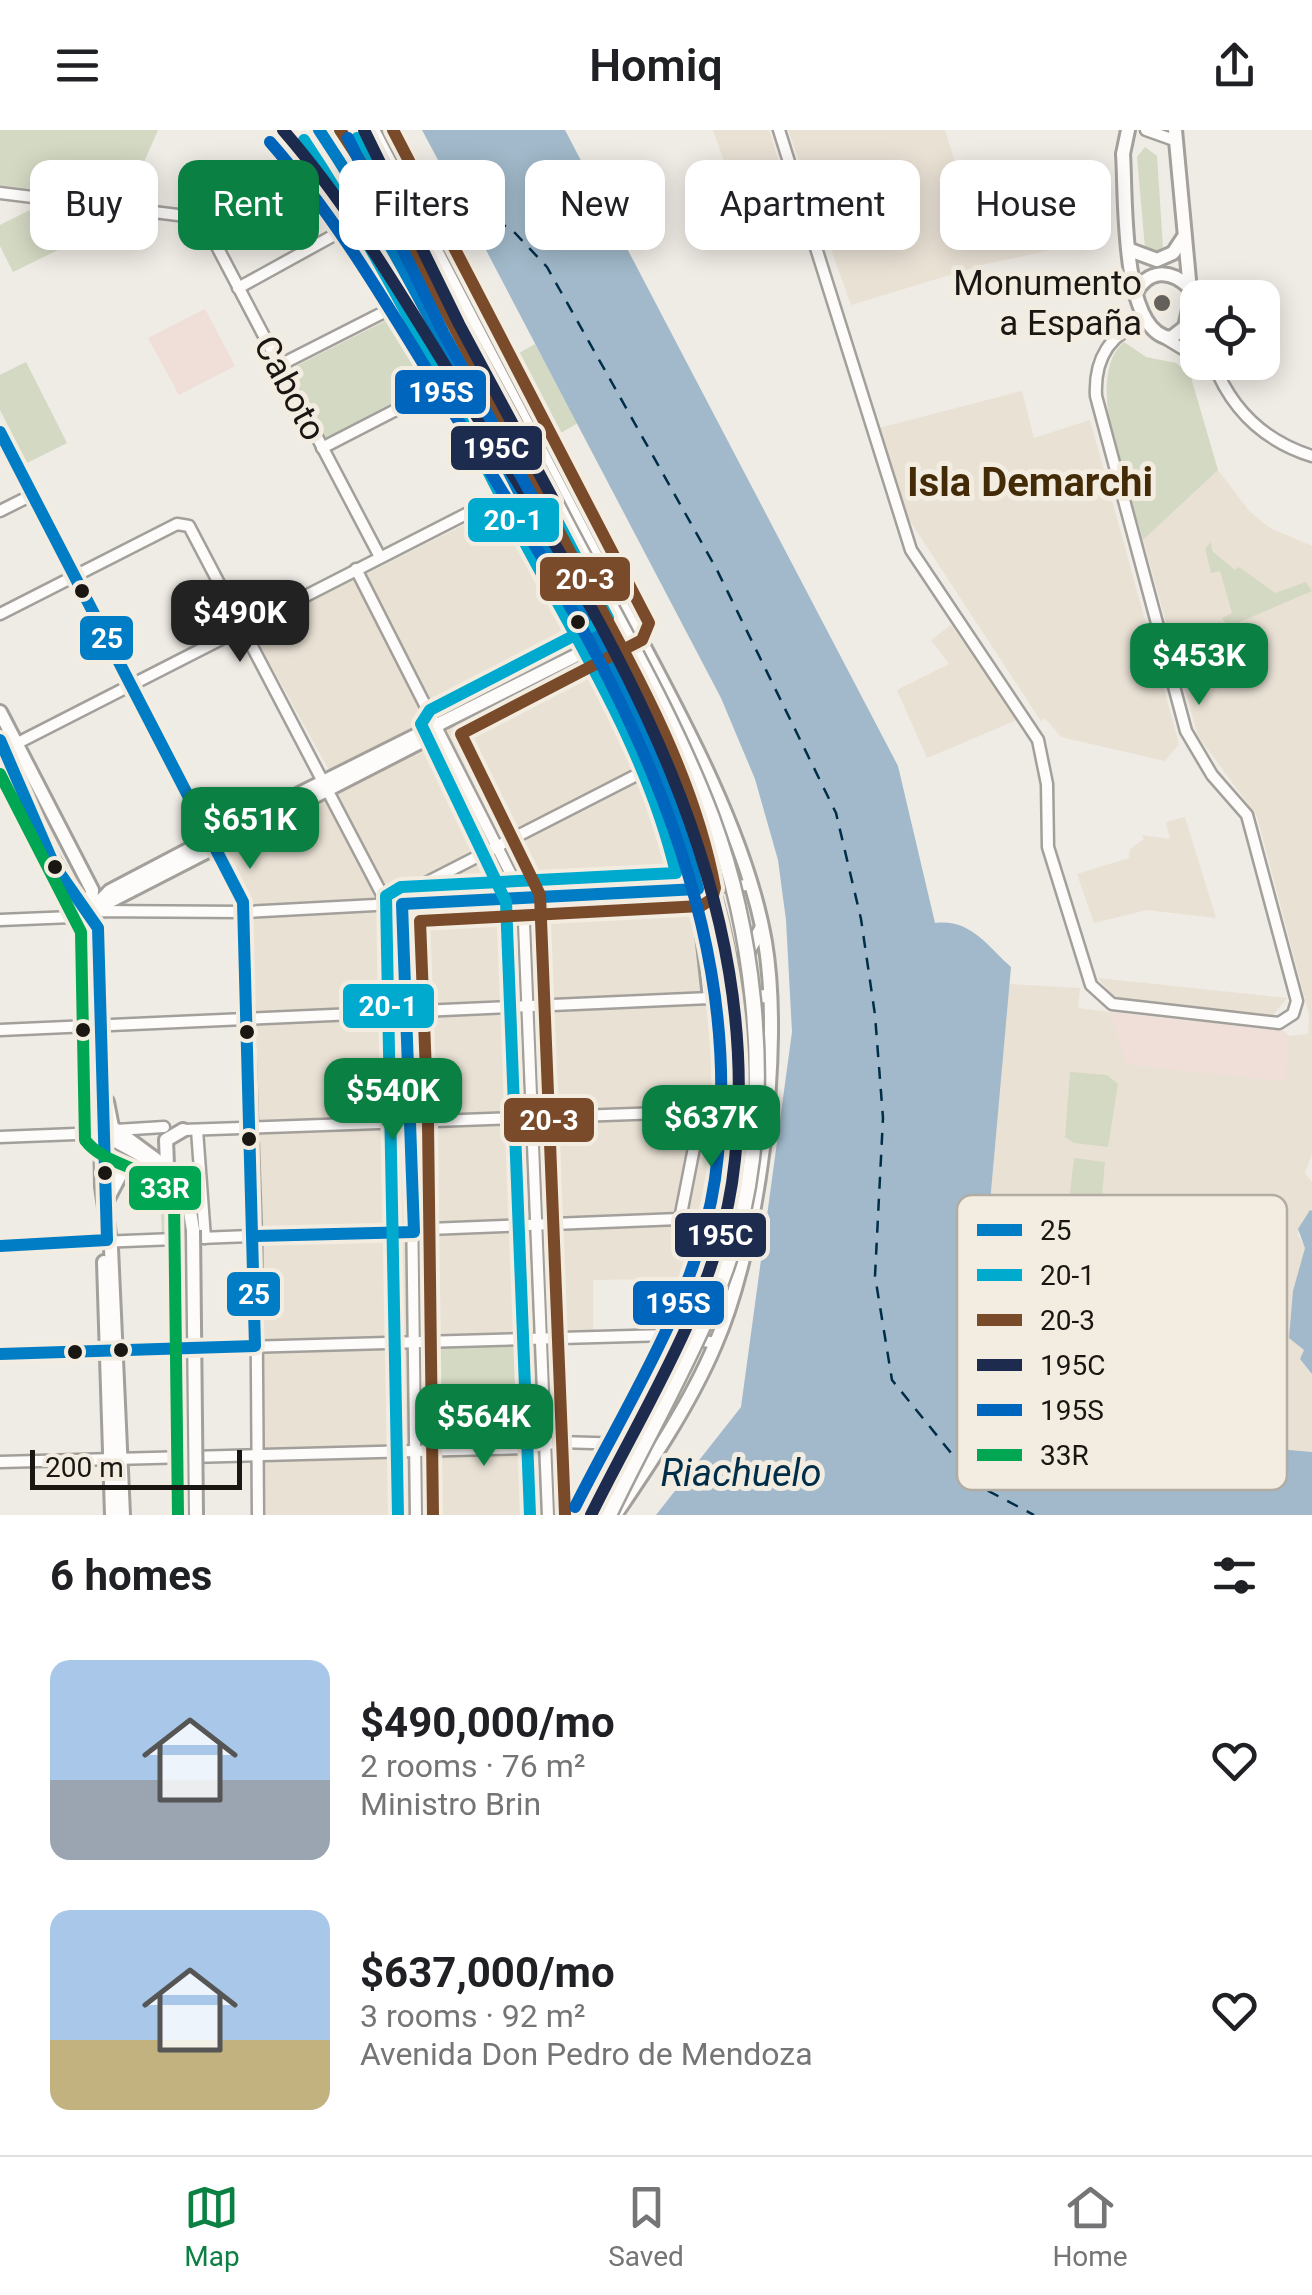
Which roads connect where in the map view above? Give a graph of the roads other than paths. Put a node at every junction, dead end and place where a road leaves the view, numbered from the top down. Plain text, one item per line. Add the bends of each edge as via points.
1 (283, 130) edge
2 (305, 130) edge
3 (324, 130) edge
4 (336, 130) edge
5 (364, 130) edge
6 (373, 130) edge
7 (779, 130) edge
8 (1128, 130) edge
9 (1146, 130) edge
10 (1174, 135) edge
11 (0, 194) edge
12 (339, 210) edge
13 (339, 228) edge
14 (1183, 238) junction
15 (366, 250) edge
16 (1130, 250) junction
17 (430, 280) junction
18 (1188, 280) edge
19 (1180, 281) edge
20 (238, 288) junction
21 (1134, 295) junction
22 (398, 304) dead end
23 (1144, 322) junction
24 (459, 324) junction
25 (1180, 333) edge
26 (1164, 337) junction
27 (1180, 347) edge
28 (492, 360) junction
29 (278, 366) junction
30 (1221, 380) edge
31 (0, 432) edge
32 (322, 448) junction
33 (1312, 456) edge
34 (517, 488) joint
35 (32, 495) junction
36 (0, 511) edge
37 (549, 527) junction
38 (380, 556) junction
39 (356, 569) junction
40 (74, 575) junction
41 (0, 614) edge
42 (243, 628) junction
43 (599, 644) junction
44 (131, 686) junction
45 (0, 712) edge
46 (438, 726) junction
47 (16, 744) junction
48 (0, 752) edge
49 (0, 764) edge
50 (658, 764) junction
51 (325, 786) junction
52 (212, 843) junction
53 (498, 845) junction
54 (749, 885) junction
55 (698, 888) junction
56 (523, 898) junction
57 (387, 904) junction
58 (402, 904) junction
59 (91, 911) junction
60 (245, 912) junction
61 (0, 920) edge
62 (762, 926) junction
63 (769, 996) junction
64 (710, 998) junction
65 (527, 1007) junction
66 (407, 1014) junction
67 (247, 1020) junction
68 (100, 1026) junction
69 (0, 1030) edge
70 (766, 1109) junction
71 (702, 1112) junction
72 (534, 1118) junction
73 (411, 1123) junction
74 (164, 1127) dead end
75 (251, 1128) junction
76 (190, 1130) junction
77 (108, 1131) junction
78 (0, 1137) edge
79 (167, 1166) junction
80 (105, 1207) junction
81 (746, 1217) junction
82 (680, 1219) junction
83 (539, 1224) junction
84 (414, 1232) junction
85 (199, 1234) junction
86 (256, 1236) junction
87 (107, 1240) junction
88 (0, 1246) edge
89 (692, 1337) junction
90 (544, 1338) junction
91 (414, 1342) junction
92 (716, 1343) junction
93 (255, 1346) junction
94 (111, 1350) junction
95 (0, 1354) edge
96 (640, 1444) junction
97 (546, 1445) junction
98 (659, 1445) junction
99 (416, 1451) junction
100 (257, 1455) junction
101 (115, 1459) junction
102 (0, 1462) edge
103 (112, 1515) edge
104 (122, 1515) edge
105 (196, 1515) edge
106 (258, 1515) edge
107 (416, 1515) edge
108 (548, 1515) edge
109 (590, 1515) edge
110 (610, 1515) edge

1 - 12 highway
2 - 37 highway, bridge via 445,337
3 - 17 highway, bridge
4 - 17 highway, bridge
5 - 24 highway, bridge
6 - 28 main road
7 - 23 street via 909,546 1038,740 1048,847 1091,986 1112,1004 1278,1023 1293,1014 1297,1002 1247,815 1204,762 1177,706 1096,396 1109,344 1120,330
8 - 16 main road via 1123,154
9 - 10 street
10 - 14 main road
11 - 20 street, Caboto via 202,218
13 - 20 street
14 - 16 main road via 1163,258 1145,259
14 - 18 main road
15 - 37 highway, bridge
16 - 21 main road
17 - 24 highway, bridge
19 - 21 main road via 1162,273 1148,277
20 - 29 street, Caboto
21 - 23 main road
22 - 29 street
23 - 26 main road
24 - 110 highway, bridge via 696,780 721,844 743,934 755,1097 740,1220 709,1308
25 - 26 main road
26 - 27 street
28 - 32 street
28 - 54 main road via 693,745
29 - 32 street, Caboto
30 - 33 street via 1252,424
31 - 35 street
32 - 38 street, Caboto
34 - 38 street
34 - 43 main road
35 - 36 street
35 - 40 street
37 - 109 highway, bridge via 691,818 724,934 739,1065 736,1157 716,1245
38 - 39 street
39 - 42 street
39 - 46 street
40 - 41 street
40 - 42 street via 177,524 188,525
40 - 44 street
42 - 44 street
42 - 51 street
43 - 46 main road
43 - 50 main road
44 - 47 street
44 - 52 street
45 - 47 main road
46 - 51 main road via 432,736
46 - 53 street
47 - 48 street
47 - 59 main road via 92,890
49 - 59 main road via 75,900
50 - 53 street
50 - 55 main road
51 - 52 main road
51 - 57 street
52 - 59 main road via 110,891
52 - 60 street
53 - 56 street
53 - 58 street via 414,889
54 - 55 street
54 - 62 main road
55 - 56 street
55 - 64 main road
56 - 58 street
56 - 65 street
57 - 58 street
57 - 60 street
58 - 66 street
59 - 60 street
59 - 61 street
59 - 68 main road via 98,928
60 - 67 street
62 - 63 main road
62 - 64 main road via 747,958
63 - 64 main road
63 - 70 main road
64 - 65 street
65 - 66 street
65 - 72 street
66 - 67 street
66 - 73 street
67 - 68 street
67 - 75 street
68 - 69 street
68 - 77 main road
70 - 71 street
70 - 81 main road
71 - 72 street
71 - 82 street
72 - 73 street
72 - 83 street
73 - 75 street
73 - 84 street
74 - 77 street
75 - 76 street
75 - 86 street
76 - 79 main road via 166,1140
76 - 85 street
77 - 78 street
77 - 79 main road via 133,1154
77 - 80 main road
79 - 80 main road via 125,1166
79 - 85 main road via 190,1189
80 - 87 main road
81 - 82 street
81 - 89 main road
81 - 92 main road
82 - 83 street
83 - 84 street
83 - 90 street
84 - 86 street
84 - 91 street
85 - 86 street
85 - 87 street
85 - 105 main road, bridge
86 - 93 street
87 - 88 street
87 - 94 main road
89 - 90 street
89 - 92 street
89 - 96 main road
90 - 91 street
90 - 97 street
91 - 93 street
91 - 99 street
92 - 98 main road
93 - 94 street
93 - 100 street
94 - 95 street
94 - 101 main road
96 - 97 street
96 - 98 street
96 - 110 main road
97 - 99 street
97 - 108 street
98 - 110 main road
99 - 100 street
99 - 107 street
100 - 101 street
100 - 106 street
101 - 102 street
101 - 103 main road
101 - 104 main road

